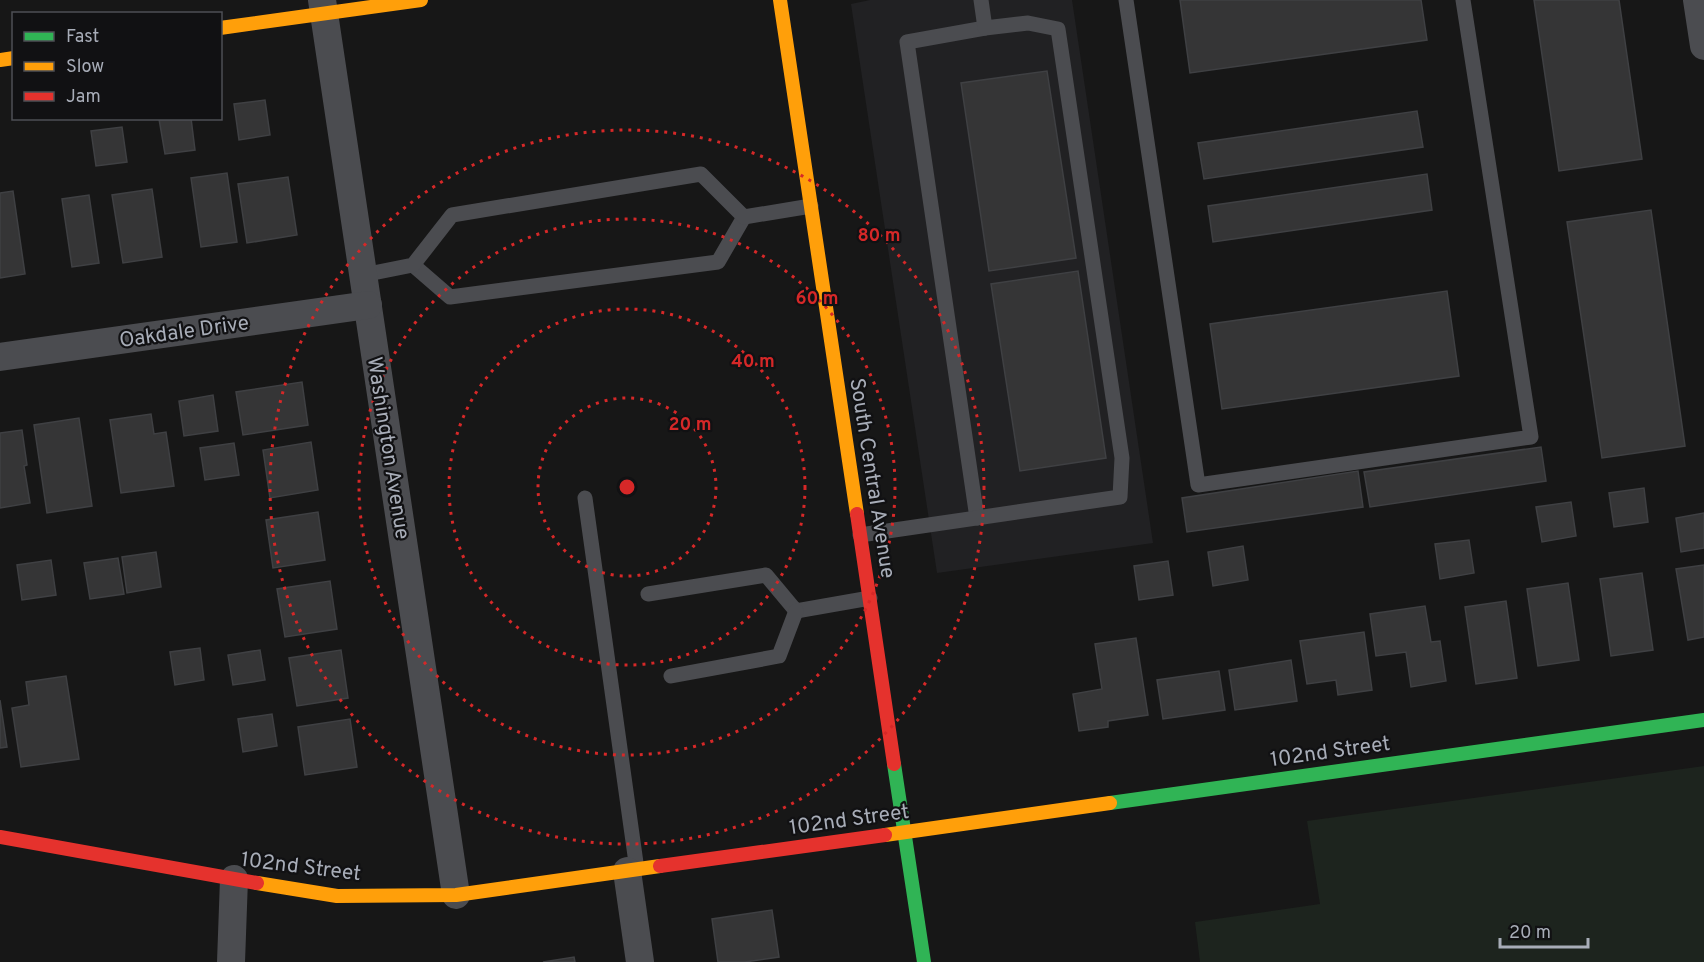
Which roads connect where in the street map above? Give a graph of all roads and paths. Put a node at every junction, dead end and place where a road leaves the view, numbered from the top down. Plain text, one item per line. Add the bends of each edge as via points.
1 (421, 0) edge
2 (780, 0) edge
3 (981, 0) edge
4 (1126, 0) edge
5 (1463, 0) edge
6 (1697, 0) edge
7 (323, 7) edge
8 (222, 28) edge
9 (985, 28) junction
10 (1704, 46) edge
11 (811, 206) junction
12 (744, 218) junction
13 (413, 265) junction
14 (363, 275) junction
15 (368, 304) junction
16 (0, 357) edge
17 (585, 498) dead end
18 (977, 518) junction
19 (860, 535) junction
20 (648, 594) dead end
21 (870, 598) junction
22 (795, 611) junction
23 (671, 676) dead end
24 (1704, 720) edge
25 (904, 832) junction
26 (0, 837) edge
27 (632, 871) junction
28 (234, 879) junction
29 (456, 895) junction
30 (231, 962) edge
31 (640, 962) edge
32 (924, 962) edge

1 - 7 street
2 - 11 street, South Central Avenue
3 - 9 lane
4 - 5 lane via 1198,484 1531,437
6 - 10 street
7 - 8 street
7 - 14 street, Washington Avenue
9 - 18 lane via 907,42
9 - 18 lane via 1028,23 1058,29 1122,458 1120,497
11 - 12 lane
11 - 19 street, South Central Avenue
12 - 13 lane via 718,262 450,297
12 - 13 lane via 701,174 452,215
13 - 14 lane
14 - 15 street, Washington Avenue
15 - 16 street, Oakdale Drive
15 - 29 street, Washington Avenue
17 - 27 lane
18 - 19 lane
19 - 21 street, South Central Avenue
20 - 22 lane via 766,575
21 - 22 lane
21 - 25 street, South Central Avenue
22 - 23 lane via 778,656
24 - 25 street, 102nd Street
25 - 27 street, 102nd Street
25 - 32 street, South Central Avenue
26 - 28 street, 102nd Street
27 - 29 street, 102nd Street
27 - 31 street
28 - 29 street, 102nd Street via 337,896
28 - 30 street

